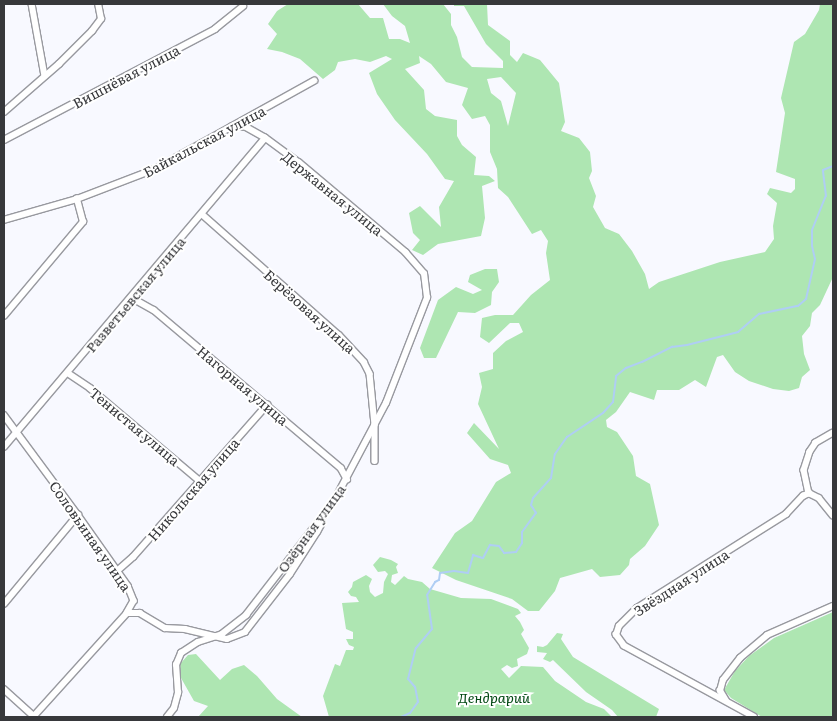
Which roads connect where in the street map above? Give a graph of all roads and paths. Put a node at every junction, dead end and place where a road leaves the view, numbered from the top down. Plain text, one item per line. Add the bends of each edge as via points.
1 (32, 4) edge
2 (98, 4) edge
3 (244, 6) dead end
4 (45, 76) junction
5 (314, 82) dead end
6 (4, 112) edge
7 (232, 127) junction
8 (265, 138) junction
9 (4, 140) edge
10 (77, 199) junction
11 (202, 214) junction
12 (4, 220) edge
13 (424, 274) joint
14 (132, 298) junction
15 (4, 316) edge
16 (68, 373) junction
17 (267, 405) junction
18 (4, 415) edge
19 (375, 425) junction
20 (16, 433) junction
21 (833, 433) edge
22 (4, 447) edge
23 (375, 461) dead end
24 (347, 479) junction
25 (200, 481) junction
26 (809, 493) junction
27 (833, 512) edge
28 (78, 515) junction
29 (322, 517) junction
30 (117, 571) junction
31 (4, 604) edge
32 (833, 606) edge
33 (126, 613) junction
34 (214, 637) junction
35 (4, 689) edge
36 (726, 701) junction
37 (34, 717) edge
38 (167, 717) edge
39 (754, 717) edge

1 - 4 street
2 - 4 street via 101,19
3 - 9 street, Вишнёвая улица via 215,29
4 - 6 street
5 - 7 street, Байкальская улица
7 - 8 street, Державная улица via 245,127
7 - 10 street, Байкальская улица via 155,169
8 - 11 street, Разветьевская улица
8 - 13 street, Державная улица via 406,253
10 - 12 street, Байкальская улица
10 - 15 street via 83,222
11 - 14 street, Разветьевская улица
11 - 19 street, Берёзовая улица via 339,335 364,362 370,374
13 - 19 street, Озёрная улица via 427,298
14 - 16 street, Разветьевская улица
14 - 17 street, Нагорная улица via 154,310
16 - 20 street, Разветьевская улица
16 - 25 street, Тенистая улица
17 - 24 street, Нагорная улица via 341,468
17 - 25 street, Никольская улица
18 - 20 street, Соловьиная улица
19 - 23 street, Берёзовая улица
19 - 24 street, Озёрная улица
20 - 22 street, Разветьевская улица
20 - 28 street, Соловьиная улица
21 - 26 street via 816,443 810,452 804,470
24 - 29 street, Озёрная улица
25 - 30 street, Никольская улица
26 - 27 street
26 - 36 street, Звёздная улица via 802,496 786,514 637,608 619,626 616,635 624,646
28 - 30 street, Соловьиная улица
28 - 31 street
29 - 34 street, Озёрная улица via 246,615
29 - 34 street, Соловьиная улица via 317,532 290,574 250,627 235,638
30 - 33 street, Соловьиная улица via 133,596 133,606
32 - 36 street via 768,635 740,658 720,691
33 - 34 street, Соловьиная улица via 140,613 165,628 185,629
33 - 37 street
34 - 38 street, Озёрная улица via 198,642 177,658 178,693 174,708
35 - 37 street
36 - 39 street, Звёздная улица

